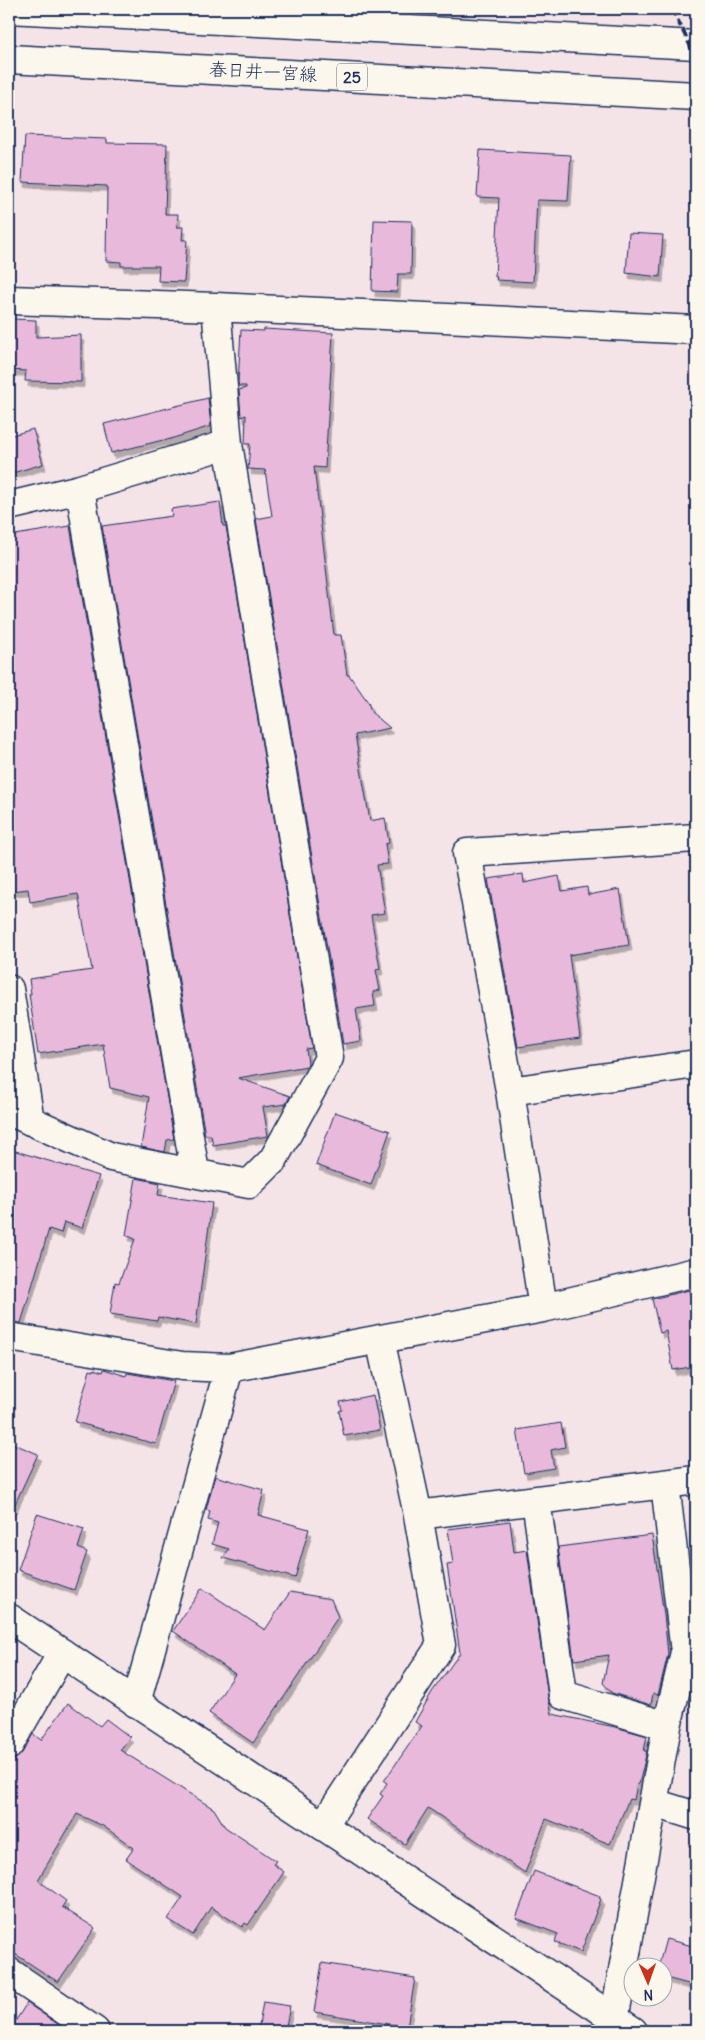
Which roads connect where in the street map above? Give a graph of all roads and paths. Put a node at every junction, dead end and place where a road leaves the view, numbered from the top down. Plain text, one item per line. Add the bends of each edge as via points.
1 (9, 9) edge
2 (158, 13) edge
3 (696, 45) edge
4 (9, 59) edge
5 (696, 96) edge
6 (9, 300) edge
7 (216, 307) junction
8 (696, 330) edge
9 (228, 444) junction
10 (80, 489) junction
11 (9, 506) edge
12 (696, 838) edge
13 (9, 990) edge
14 (696, 1064) edge
15 (510, 1091) junction
16 (19, 1116) edge
17 (195, 1172) junction
18 (696, 1272) edge
19 (543, 1308) junction
20 (9, 1337) edge
21 (380, 1339) junction
22 (229, 1368) junction
23 (696, 1480) edge
24 (665, 1484) junction
25 (536, 1500) junction
26 (418, 1516) junction
27 (9, 1618) edge
28 (690, 1651) edge
29 (62, 1653) junction
30 (136, 1703) junction
31 (667, 1726) junction
32 (9, 1745) edge
33 (654, 1803) junction
34 (696, 1816) edge
35 (323, 1826) junction
36 (9, 1972) edge
37 (619, 2027) edge
38 (95, 2031) edge

1 - 2 street
2 - 3 street
4 - 5 street, 春日井一宮線 / 25
6 - 7 street
7 - 8 street
7 - 9 street
9 - 10 street
9 - 17 street via 329,1058 273,1160 249,1184
10 - 11 street
10 - 17 street
12 - 15 street via 467,853
13 - 16 street
14 - 15 street
15 - 19 street
16 - 17 street via 111,1157
18 - 19 street
19 - 21 street
20 - 22 street via 182,1366
21 - 22 street
21 - 26 street
22 - 30 street
23 - 24 street
24 - 25 street
24 - 28 street
25 - 26 street
25 - 31 street via 563,1695
26 - 35 street via 441,1645
27 - 29 street
28 - 31 street
29 - 30 street
29 - 32 street
30 - 35 street
31 - 33 street
33 - 34 street
33 - 37 street
35 - 37 street
36 - 38 street

